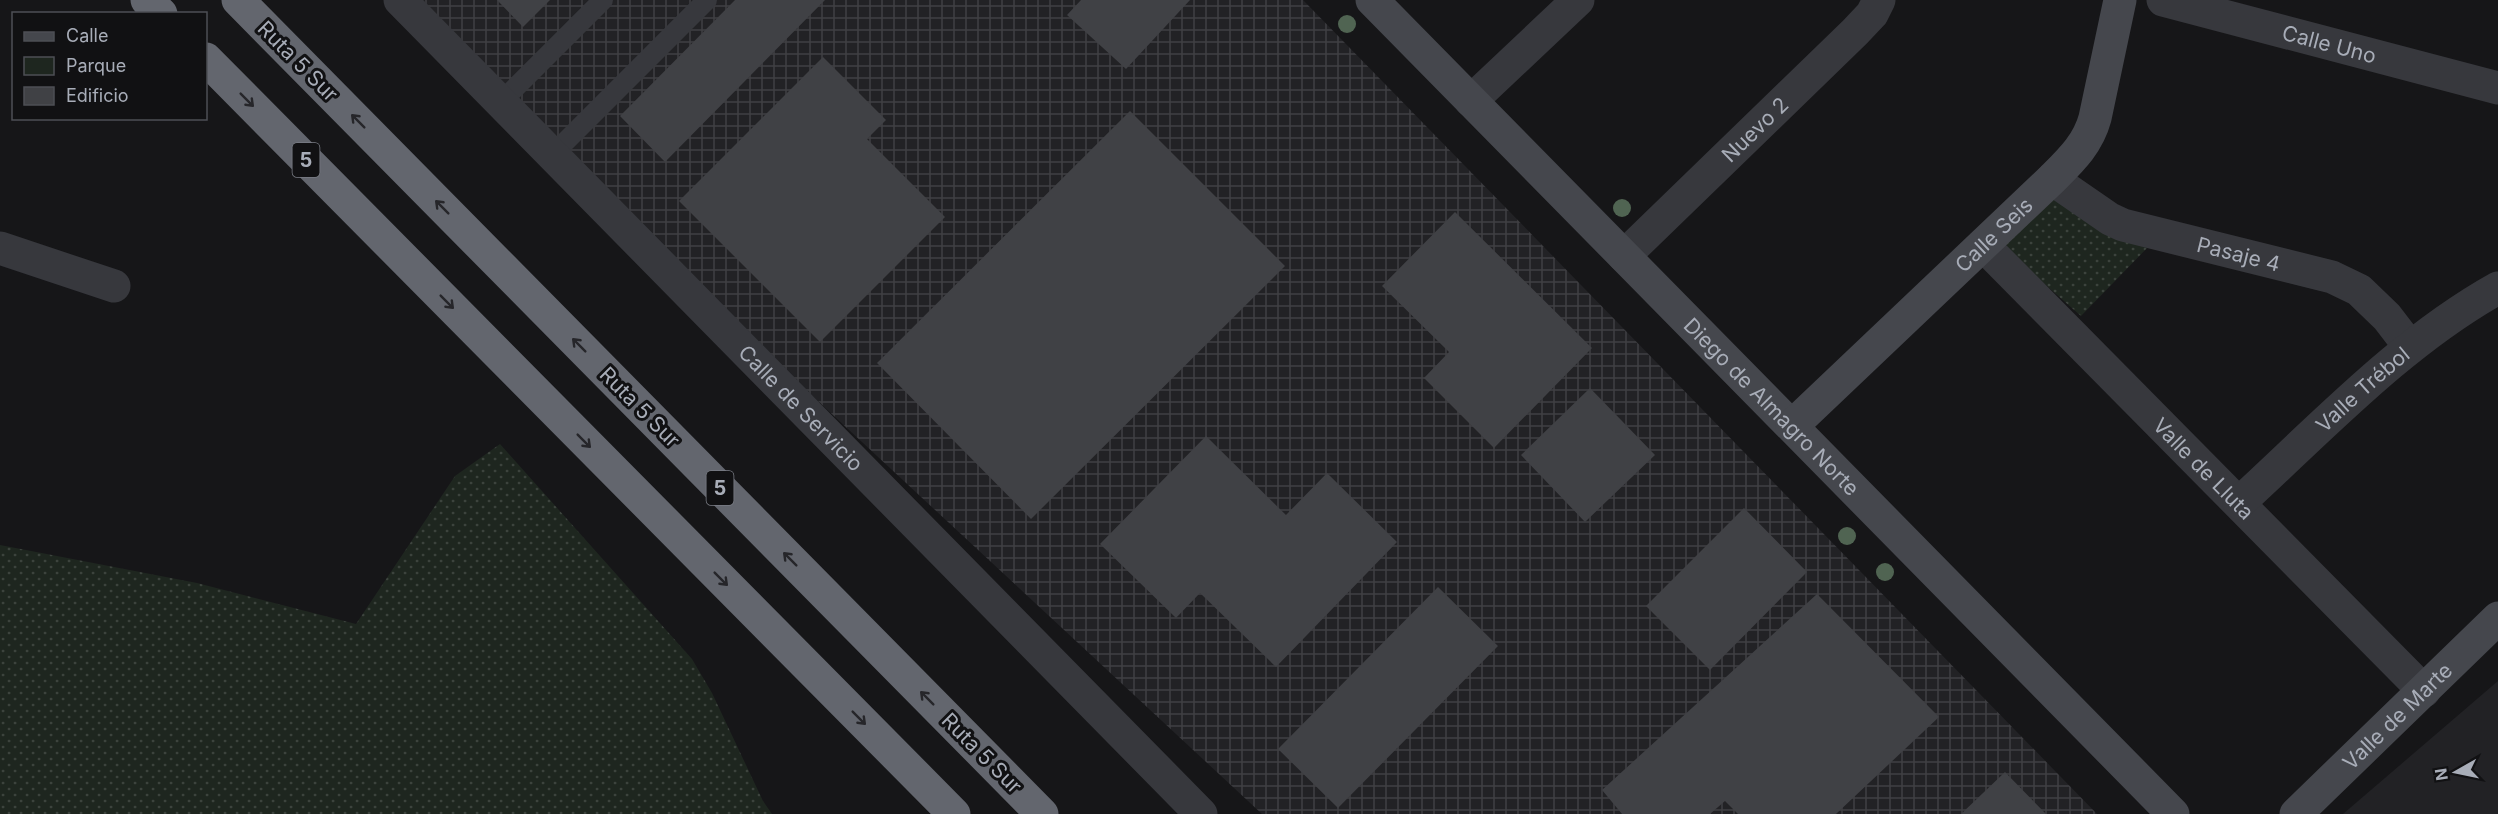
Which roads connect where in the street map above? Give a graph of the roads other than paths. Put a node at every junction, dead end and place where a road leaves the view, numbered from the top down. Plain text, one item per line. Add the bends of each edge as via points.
1 (147, 0) edge
2 (238, 0) edge
3 (400, 0) edge
4 (603, 0) edge
5 (707, 0) edge
6 (1372, 0) edge
7 (1578, 0) edge
8 (1879, 0) edge
9 (2120, 0) edge
10 (2163, 0) edge
11 (159, 12) edge
12 (207, 60) edge
13 (2498, 88) edge
14 (1471, 101) junction
15 (501, 102) junction
16 (552, 155) junction
17 (2052, 179) junction
18 (1983, 245) junction
19 (0, 248) edge
20 (1624, 256) junction
21 (114, 286) dead end
22 (2498, 288) edge
23 (2410, 347) junction
24 (1792, 426) junction
25 (2239, 503) junction
26 (2498, 618) edge
27 (2424, 691) junction
28 (954, 814) edge
29 (1042, 814) edge
30 (1201, 814) edge
31 (2173, 814) edge
32 (2296, 814) edge

1 - 11 highway
29 -> 2 highway, Ruta 5 Sur / 5
3 - 15 street, Calle de Servicio
4 - 15 lane
5 - 16 lane
6 - 14 street, Diego de Almagro Norte
7 - 14 street
8 - 20 street, Nuevo 2 via 1855,32
9 - 17 street, Calle Seis via 2090,135
10 - 13 street, Calle Uno
12 -> 28 highway, 5
14 - 20 street, Diego de Almagro Norte
15 - 16 street, Calle de Servicio
16 - 30 street, Calle de Servicio
17 - 18 street, Calle Seis
17 - 23 street, Pasaje 4 via 2123,225 2332,277 2359,290
18 - 24 street, Calle Seis
18 - 25 street, Valle de Lluta
19 - 21 street
20 - 24 street, Diego de Almagro Norte
22 - 23 street, Valle Trébol via 2466,305
23 - 25 street, Valle Trébol
24 - 31 street, Diego de Almagro Norte
25 - 27 street, Valle de Lluta
26 - 27 street, Valle de Marte
27 - 32 street, Valle de Marte

